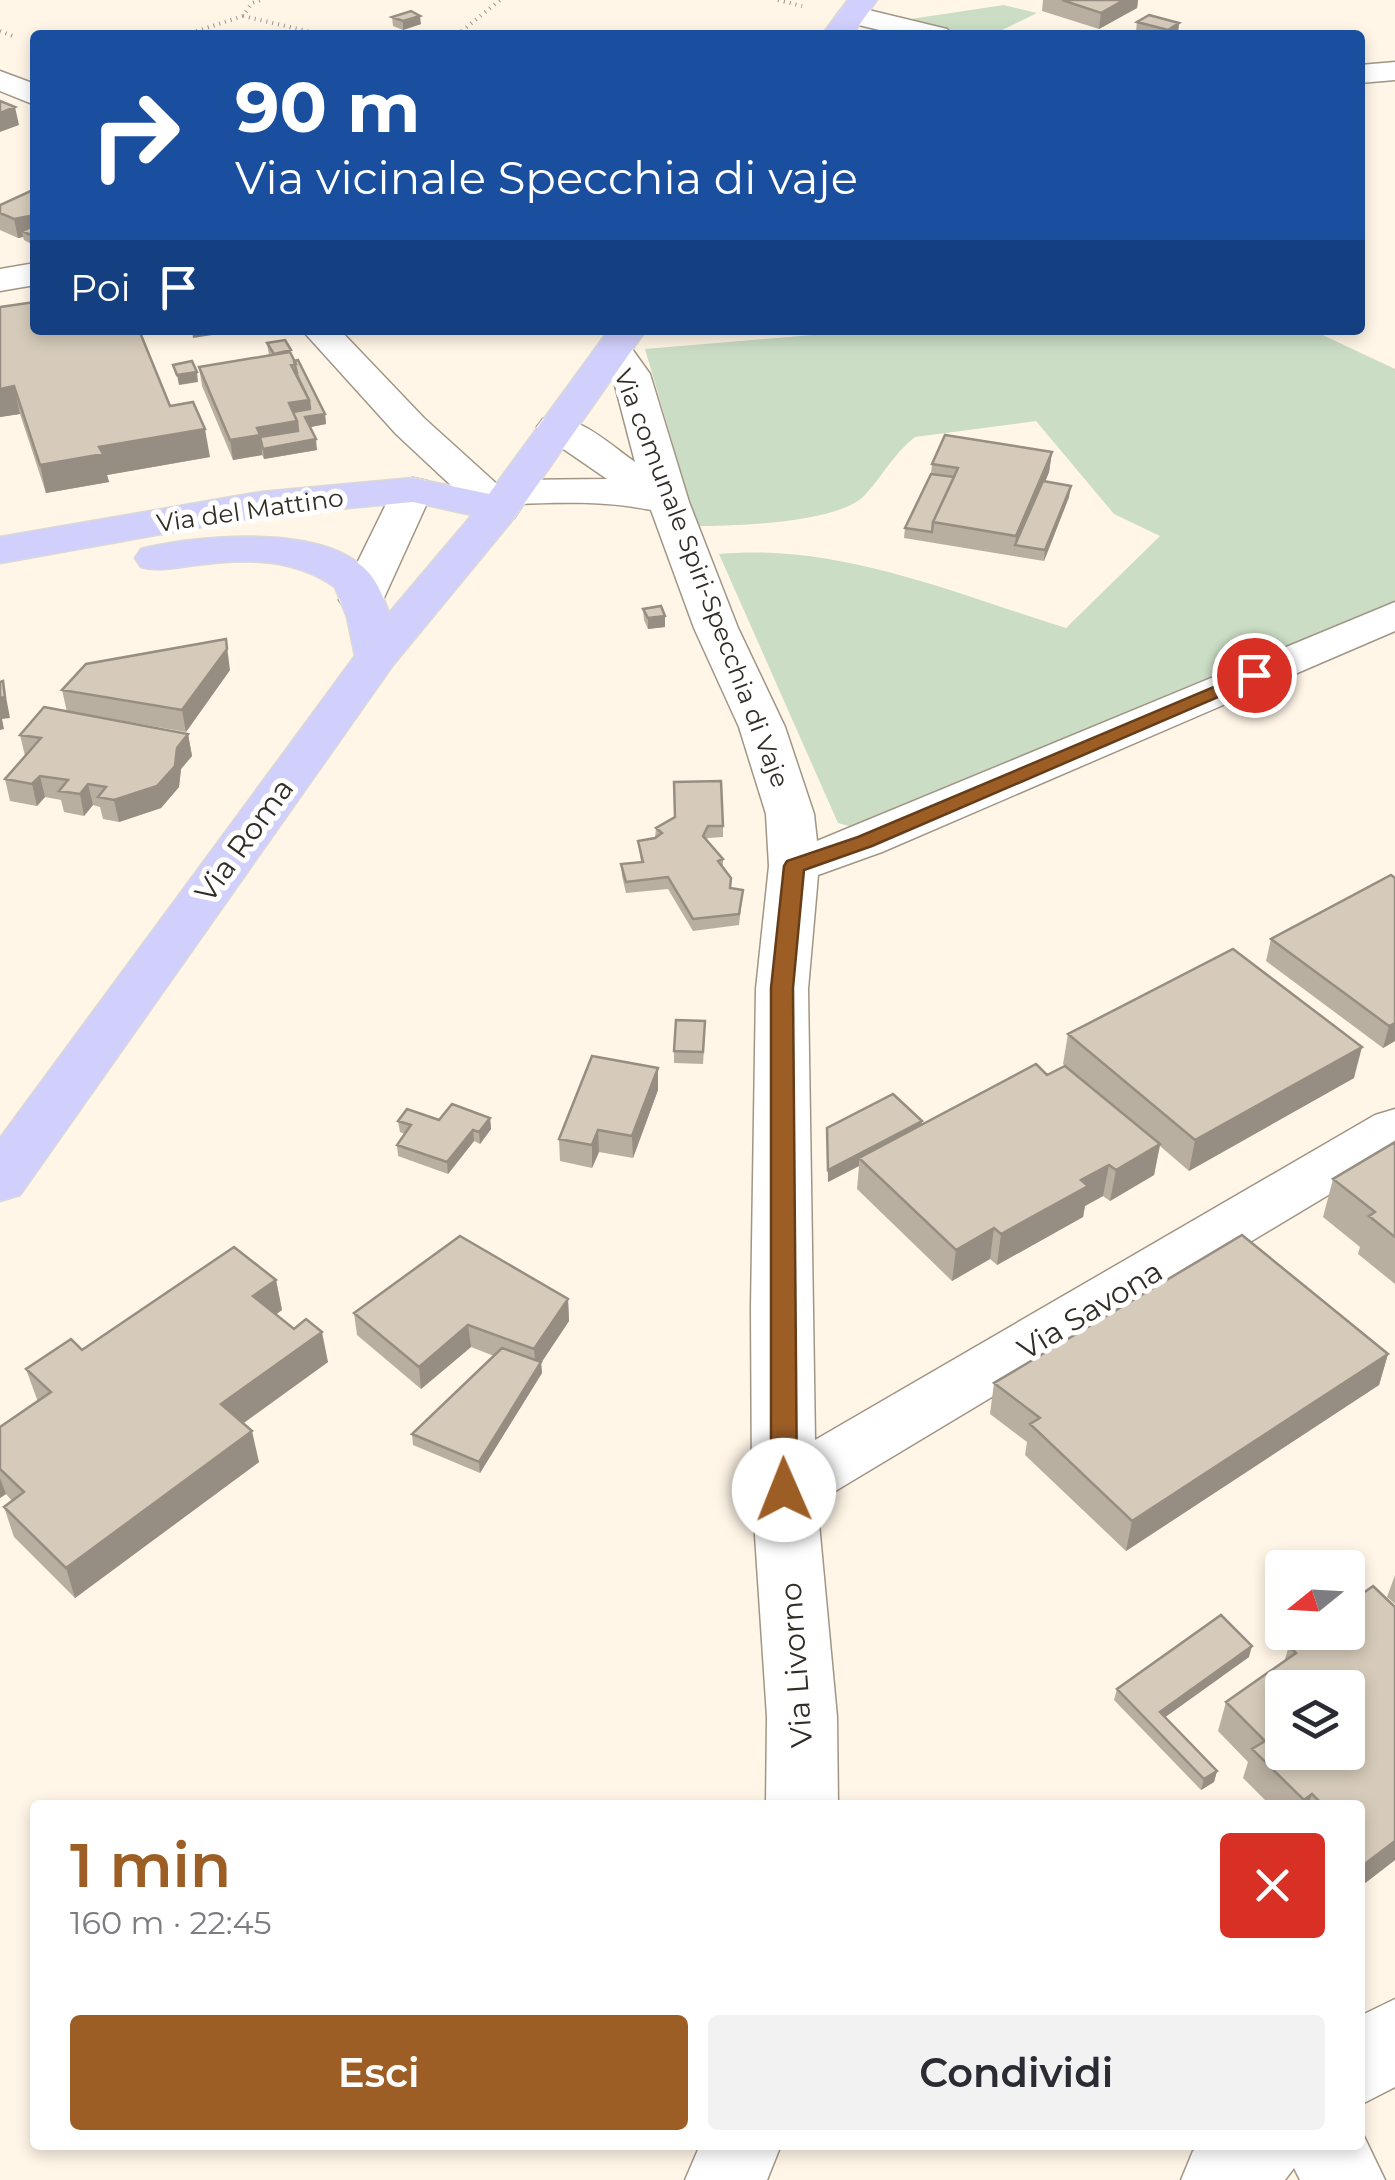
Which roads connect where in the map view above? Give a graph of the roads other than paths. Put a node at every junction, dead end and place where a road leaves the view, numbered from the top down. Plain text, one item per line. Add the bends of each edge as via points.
1 (851, 17) edge
2 (912, 30) edge
3 (1395, 72) edge
4 (1365, 74) edge
5 (0, 80) edge
6 (30, 94) edge
7 (30, 275) edge
8 (0, 280) edge
9 (325, 335) edge
10 (621, 340) edge
11 (556, 428) junction
12 (650, 448) junction
13 (414, 490) junction
14 (506, 501) junction
15 (669, 502) junction
16 (0, 550) edge
17 (0, 583) edge
18 (361, 600) junction
19 (1395, 615) edge
20 (377, 656) junction
21 (794, 866) junction
22 (1395, 1129) edge
23 (0, 1180) edge
24 (784, 1490) junction
25 (802, 1800) edge
26 (1395, 2036) edge
27 (1365, 2062) edge
28 (739, 2150) edge
29 (1258, 2150) edge
30 (1328, 2150) edge
31 (726, 2180) edge
32 (1222, 2180) edge
33 (1344, 2180) edge

1 - 2 street
3 - 4 street
5 - 6 street
7 - 8 street
9 - 14 street via 410,426
10 - 11 main road, Via Roma
10 - 12 street, Via comunale Spiri-Specchia di Vaje
11 - 12 street via 598,419 624,426
11 - 14 main road, Via Roma
11 - 15 street
12 - 15 street, Via comunale Spiri-Specchia di Vaje
13 - 14 main road, Via del Mattino
13 - 16 main road, Via del Mattino via 260,504
13 - 18 street
14 - 15 street via 593,488
14 - 20 main road, Via Roma
15 - 21 street, Via comunale Spiri-Specchia di Vaje via 762,727 790,814
17 - 18 main road, Via del Mattino via 246,548 283,550 324,563 351,578
18 - 20 main road, Via del Mattino
19 - 21 street
20 - 23 main road, Via Roma
21 - 24 street, Via Livorno via 782,988
22 - 24 street, Via Savona
24 - 25 street, Via Livorno
26 - 27 street
28 - 31 street
29 - 32 street
30 - 33 street

